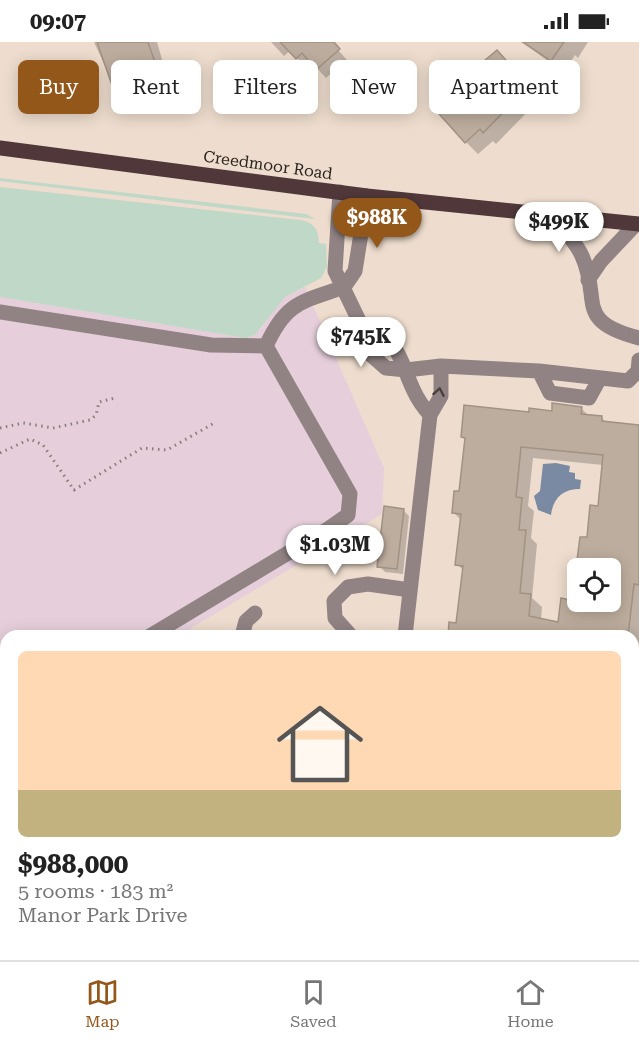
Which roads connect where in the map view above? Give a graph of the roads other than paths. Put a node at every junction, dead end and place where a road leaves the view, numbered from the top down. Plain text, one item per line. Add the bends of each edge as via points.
1 (0, 148) edge
2 (340, 192) junction
3 (367, 196) junction
4 (552, 215) junction
5 (638, 224) edge
6 (588, 280) junction
7 (344, 288) junction
8 (0, 312) edge
9 (363, 329) junction
10 (639, 338) edge
11 (266, 346) junction
12 (639, 360) edge
13 (441, 366) junction
14 (406, 370) junction
15 (539, 371) junction
16 (600, 378) junction
17 (430, 416) junction
18 (410, 590) junction
19 (255, 614) dead end
20 (160, 630) edge
21 (244, 630) edge
22 (346, 630) edge
23 (406, 630) edge

1 - 2 main road, Creedmoor Road
2 - 3 main road, Creedmoor Road
2 - 7 street via 335,271
3 - 4 main road, Creedmoor Road
3 - 7 street via 355,271
4 - 5 main road, Creedmoor Road
4 - 6 street via 582,255
5 - 6 street
6 - 10 street via 590,299 601,322
7 - 9 street
7 - 11 street via 300,303 285,313
8 - 11 street via 211,345
9 - 14 street via 377,331 400,352
9 - 14 street via 361,346 386,368
11 - 20 street via 350,494 348,515
12 - 16 street via 638,371 628,381
13 - 14 street
13 - 15 street
17 -> 13 street via 441,396
14 - 17 street via 414,392
15 - 16 street
15 - 16 street via 550,393 589,398
17 - 18 street
18 - 22 street via 368,584 348,587 334,601 335,618
18 - 23 street
19 - 21 street via 246,621

